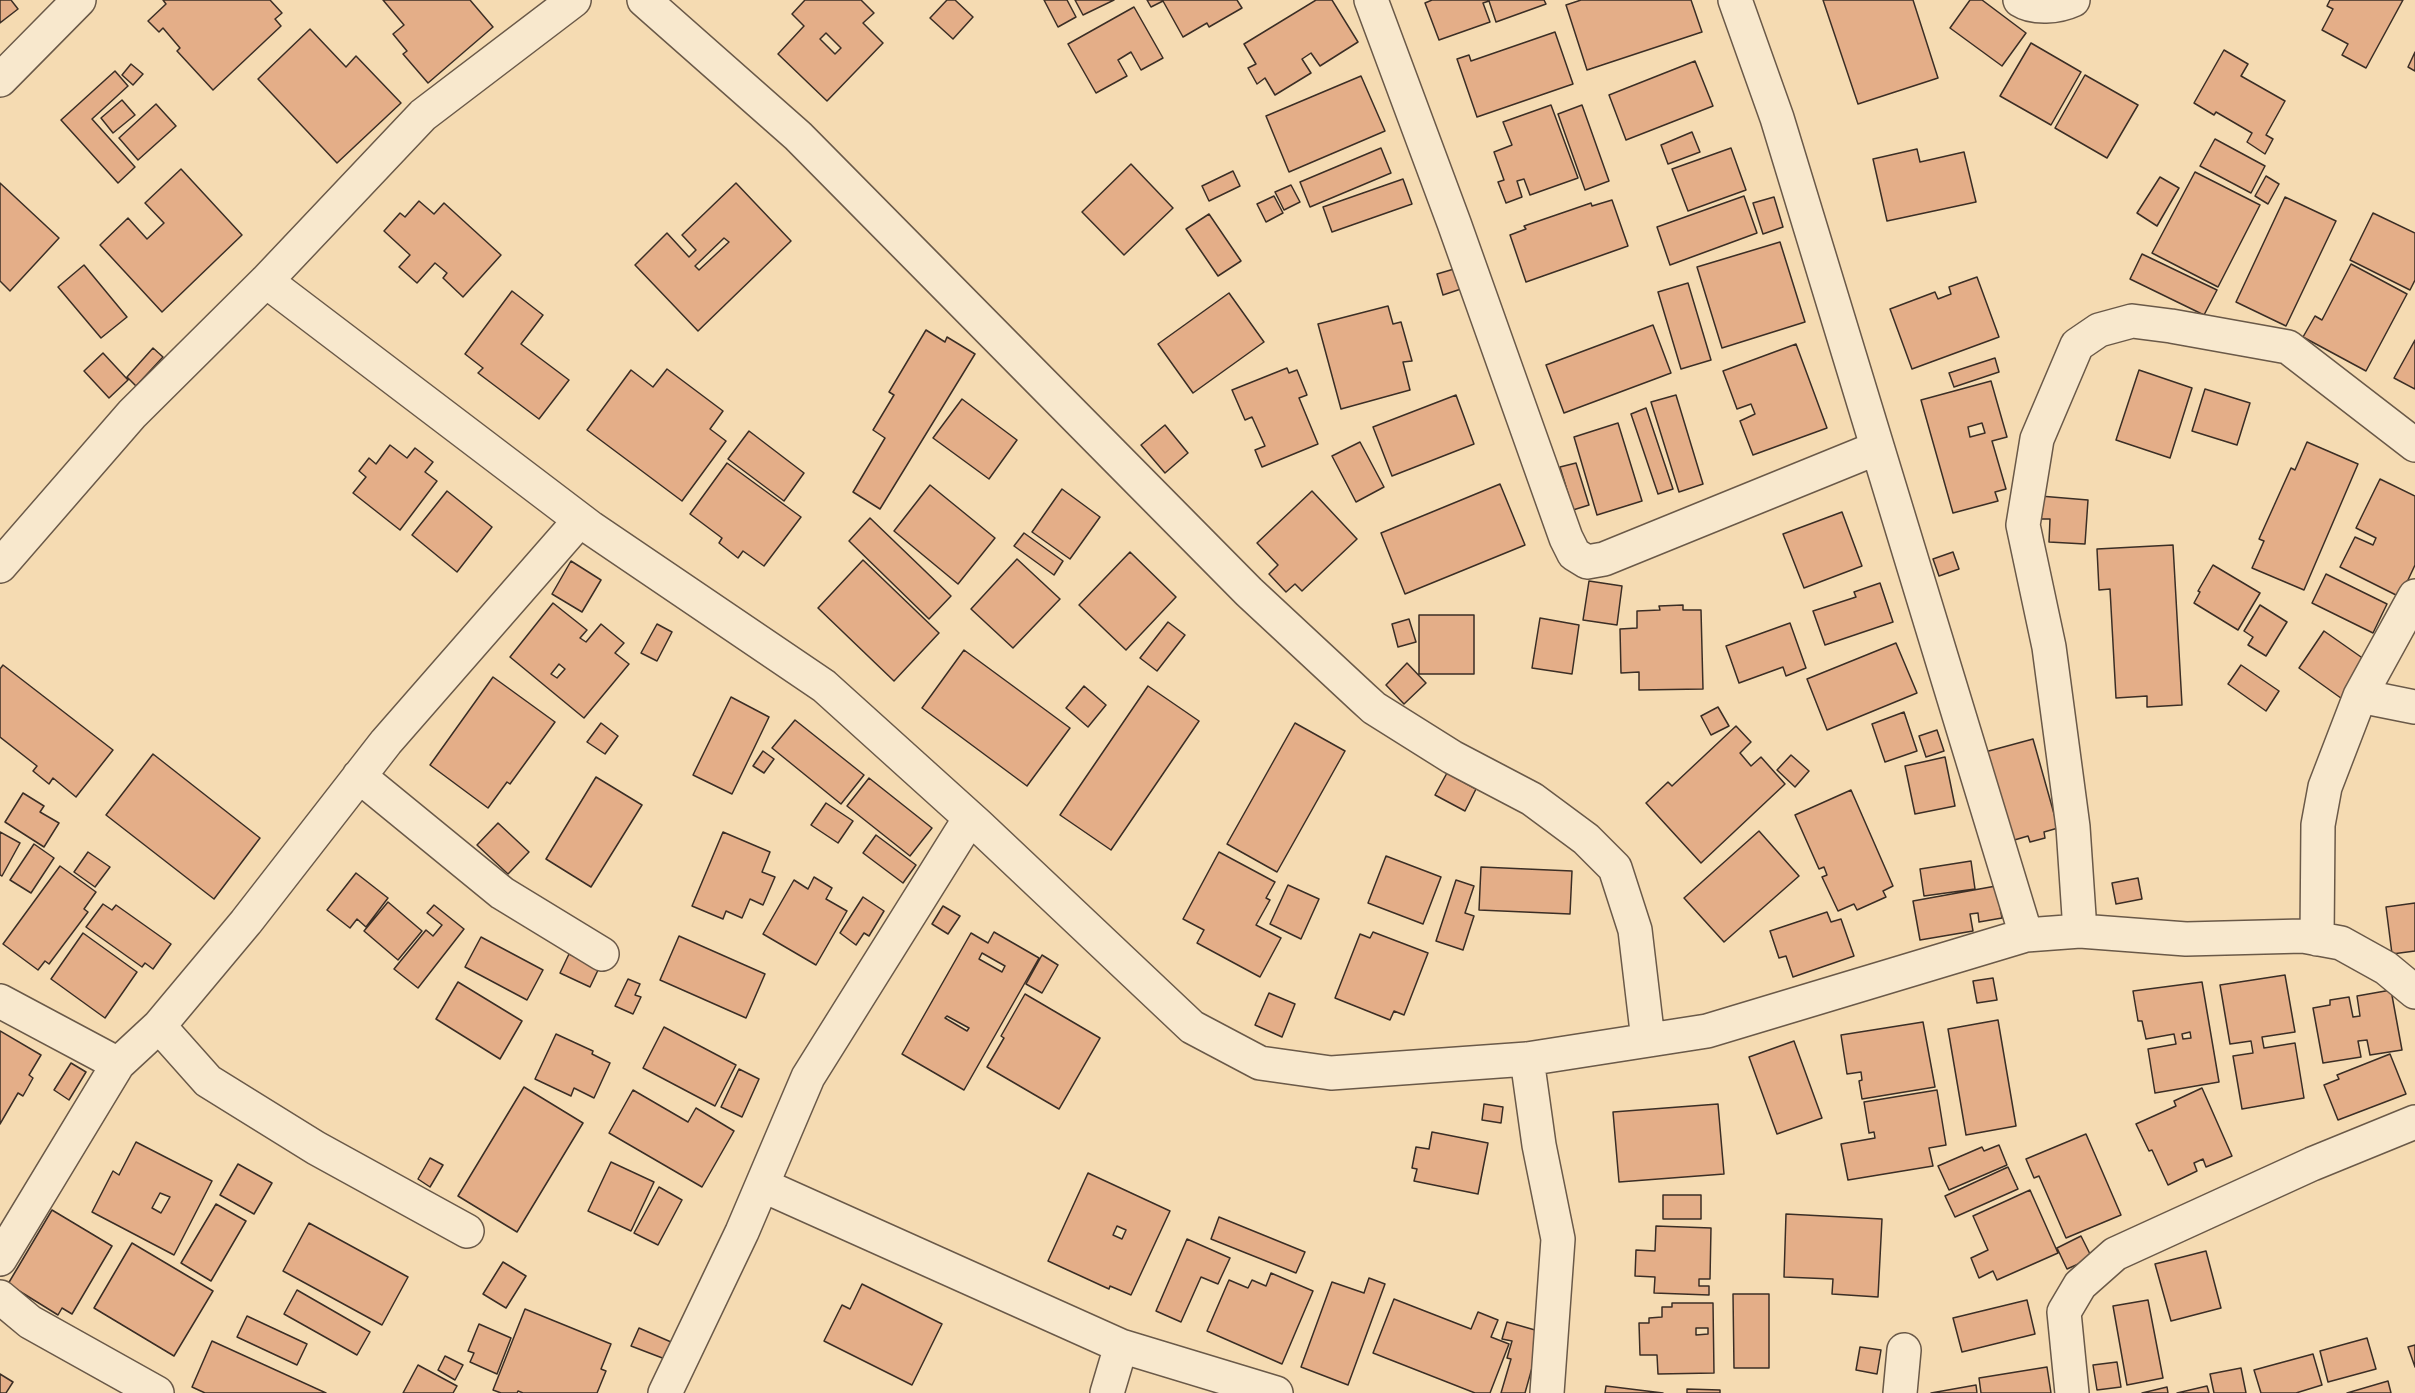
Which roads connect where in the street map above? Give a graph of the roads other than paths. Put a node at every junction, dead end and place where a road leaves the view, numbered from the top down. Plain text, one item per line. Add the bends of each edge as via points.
1 (79, 0) edge
2 (574, 0) edge
3 (645, 0) edge
4 (1371, 0) edge
5 (1735, 0) edge
6 (2019, 0) edge
7 (2073, 0) edge
8 (0, 80) edge
9 (266, 281) junction
10 (2415, 445) edge
11 (1877, 448) junction
12 (580, 520) junction
13 (0, 566) edge
14 (2415, 596) edge
15 (2360, 696) junction
16 (2415, 706) edge
17 (359, 776) junction
18 (970, 818) junction
19 (2080, 931) junction
20 (2026, 935) junction
21 (2317, 939) junction
22 (602, 954) dead end
23 (2415, 992) edge
24 (0, 1000) edge
25 (159, 1026) junction
26 (1648, 1040) junction
27 (1527, 1059) junction
28 (118, 1064) junction
29 (2415, 1122) edge
30 (762, 1185) junction
31 (467, 1231) dead end
32 (0, 1259) edge
33 (0, 1297) edge
34 (1121, 1346) junction
35 (1904, 1350) dead end
36 (157, 1393) edge
37 (665, 1393) edge
38 (1107, 1393) edge
39 (1276, 1393) edge
40 (1547, 1393) edge
41 (1900, 1393) edge
42 (2072, 1393) edge

1 - 8 street
2 - 9 street via 423,115
3 - 26 street via 798,136 1249,592 1374,708 1452,757 1532,799 1586,838 1615,868 1635,930
4 - 11 street via 1574,554 1587,562 1604,560
5 - 11 street via 1780,130
6 - 7 street via 2046,6
9 - 12 street
9 - 13 street via 132,414
10 - 19 street via 2288,347 2132,321 2099,330 2077,345 2037,439 2024,525 2049,647 2073,827
11 - 20 street
12 - 17 street
12 - 18 street via 824,686
14 - 15 street
15 - 16 street
15 - 21 street via 2325,787 2318,825
17 - 22 street via 502,893
17 - 25 street
18 - 27 street via 1192,1027 1260,1063 1331,1073
18 - 30 street via 808,1077
19 - 20 street
19 - 21 street via 2186,939
20 - 26 street via 1707,1031
21 - 23 street via 2341,943 2386,968
24 - 28 street
25 - 28 street
25 - 31 street via 208,1081 316,1148
26 - 27 street
27 - 40 street via 1558,1239
28 - 32 street
29 - 42 street via 2115,1254 2080,1285 2064,1312
30 - 34 street
30 - 37 street
33 - 36 street via 30,1322
34 - 38 street
34 - 39 street
35 - 41 street

